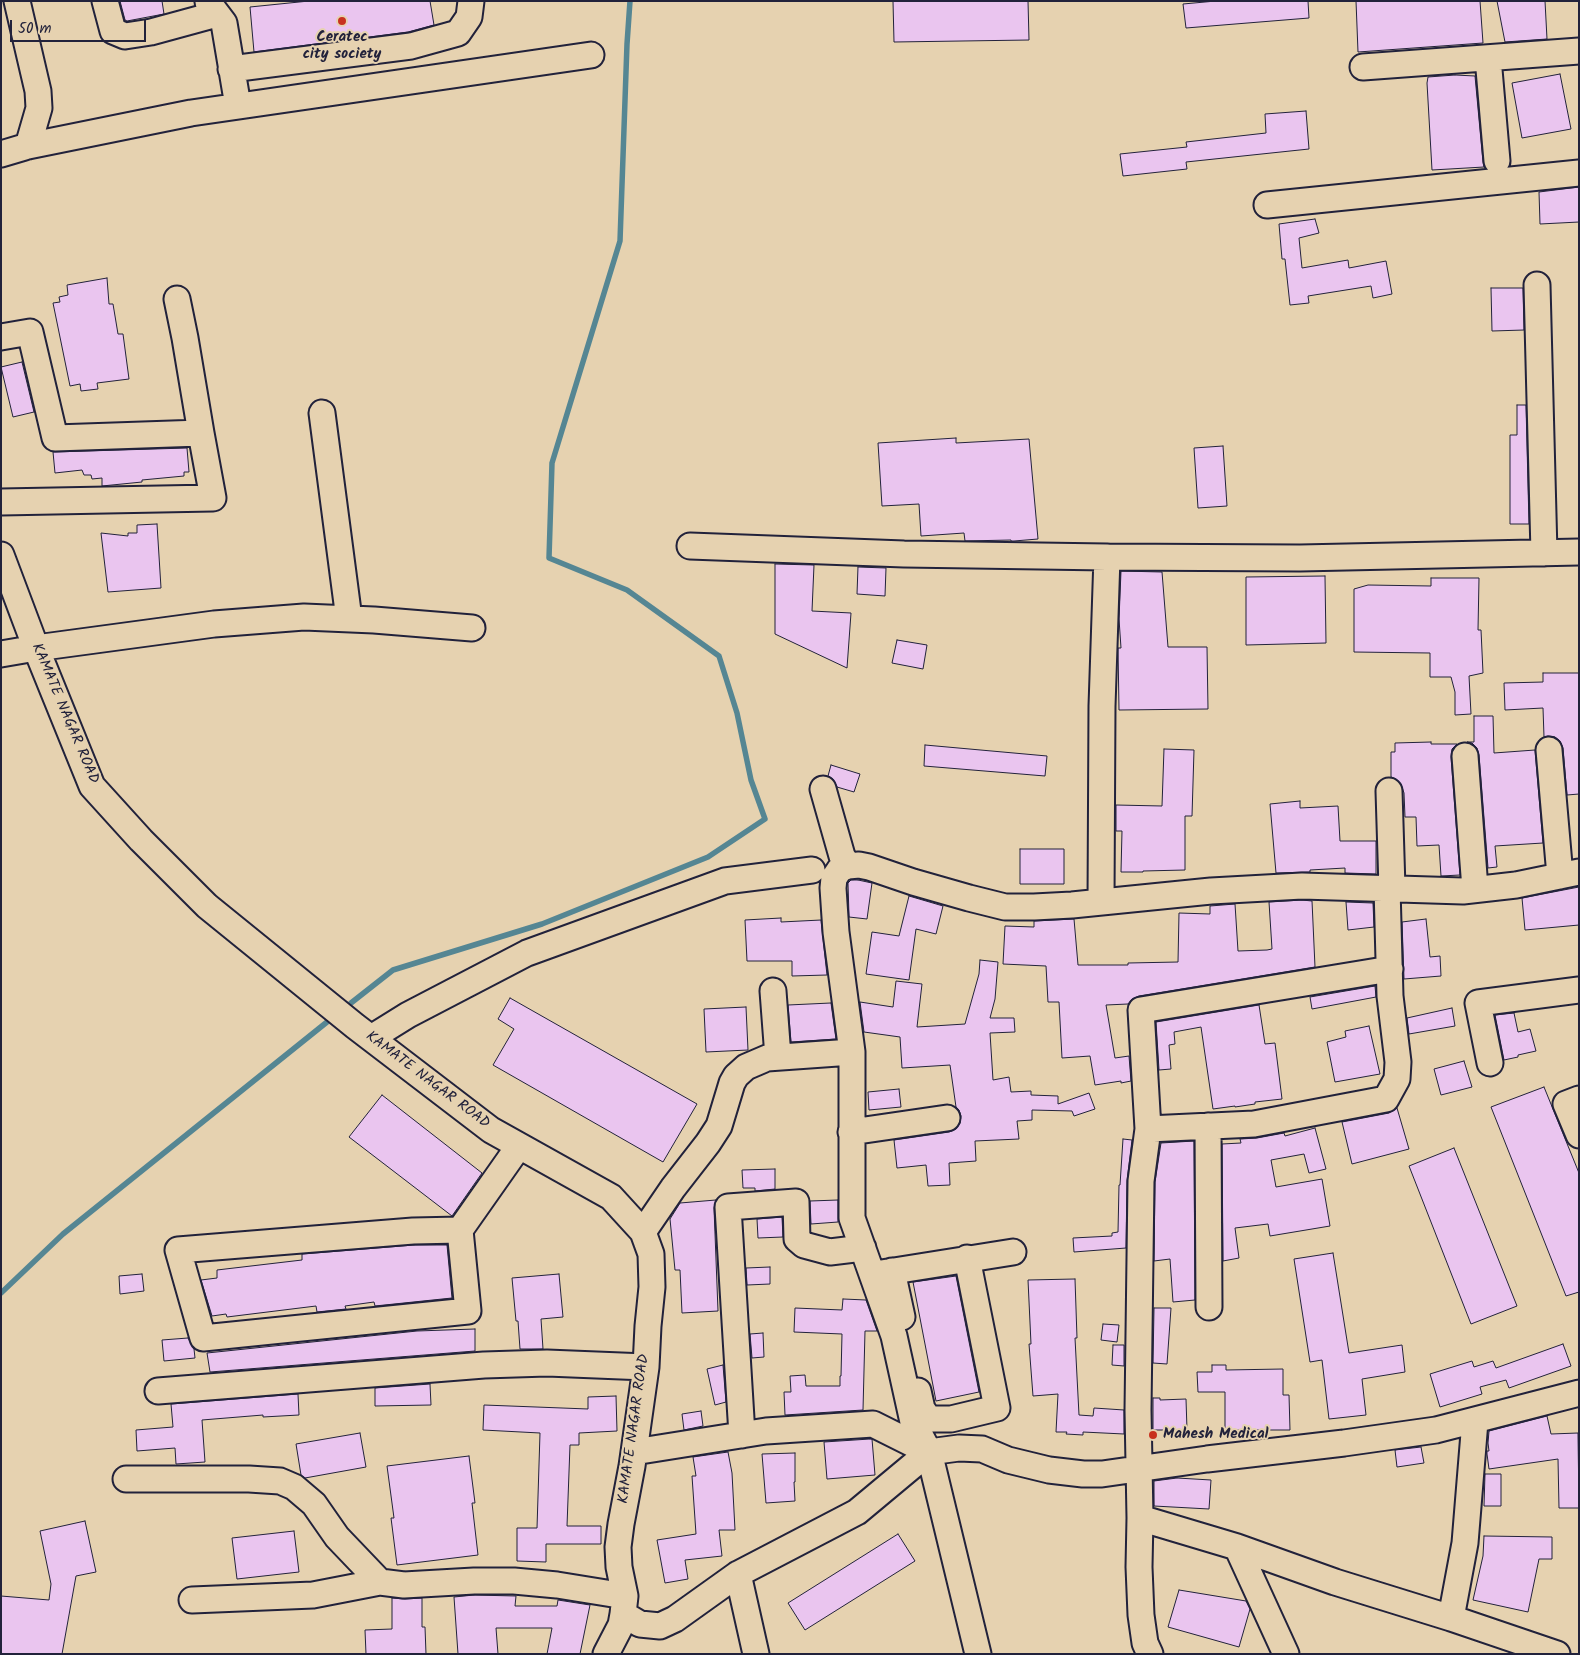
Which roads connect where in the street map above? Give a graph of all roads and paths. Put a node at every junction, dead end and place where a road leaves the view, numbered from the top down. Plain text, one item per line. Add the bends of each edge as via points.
1 (17, 1) edge
2 (106, 1) edge
3 (471, 1) edge
4 (213, 5) edge
5 (1579, 51) edge
6 (591, 55) dead end
7 (1488, 58) junction
8 (1363, 67) dead end
9 (231, 68) junction
10 (238, 106) junction
11 (28, 146) junction
12 (1, 154) edge
13 (1497, 161) dead end
14 (1579, 173) edge
15 (1267, 205) dead end
16 (1537, 285) dead end
17 (177, 299) dead end
18 (1, 337) edge
19 (322, 413) dead end
20 (201, 433) junction
21 (1, 502) edge
22 (690, 546) dead end
23 (1579, 552) edge
24 (1544, 553) junction
25 (1, 555) edge
26 (1107, 557) junction
27 (348, 619) junction
28 (472, 628) dead end
29 (36, 648) junction
30 (1, 654) edge
31 (1549, 750) dead end
32 (1465, 756) dead end
33 (822, 789) dead end
34 (1389, 791) dead end
35 (848, 866) junction
36 (812, 870) dead end
37 (1569, 874) edge
38 (1389, 888) junction
39 (1475, 889) junction
40 (1101, 902) junction
41 (1390, 969) junction
42 (1579, 990) edge
43 (773, 992) dead end
44 (371, 1038) junction
45 (852, 1052) junction
46 (778, 1057) junction
47 (1490, 1063) dead end
48 (1579, 1099) edge
49 (947, 1118) dead end
50 (1208, 1126) junction
51 (1148, 1130) junction
52 (851, 1132) junction
53 (1579, 1135) edge
54 (519, 1146) junction
55 (460, 1230) junction
56 (643, 1232) junction
57 (863, 1248) junction
58 (1014, 1252) dead end
59 (967, 1258) junction
60 (882, 1273) junction
61 (1209, 1307) dead end
62 (646, 1367) junction
63 (158, 1391) dead end
64 (1579, 1393) edge
65 (1475, 1420) junction
66 (742, 1435) junction
67 (634, 1452) junction
68 (929, 1452) junction
69 (1139, 1468) junction
70 (126, 1479) dead end
71 (1140, 1518) junction
72 (1237, 1547) junction
73 (738, 1574) junction
74 (380, 1582) junction
75 (192, 1600) dead end
76 (624, 1605) junction
77 (1451, 1618) junction
78 (611, 1651) edge
79 (756, 1654) edge
80 (978, 1654) edge
81 (1150, 1654) edge
82 (1286, 1654) edge
83 (1557, 1654) edge

1 - 11 street via 38,91 38,108
2 - 4 street via 113,32 125,36 151,32
3 - 9 street via 469,17 458,33 411,46
4 - 9 street via 224,23
5 - 7 street
6 - 10 street
7 - 8 street
7 - 13 street
9 - 10 street
10 - 11 street via 191,112
11 - 12 street
14 - 15 street
16 - 24 street
17 - 20 street
18 - 20 street via 30,332 56,438
19 - 27 street
20 - 21 street via 213,498
22 - 26 street
23 - 24 street
24 - 26 street via 1300,558
25 - 29 street, KAMATE NAGAR ROAD
26 - 40 street
27 - 28 street
27 - 29 street via 304,617 214,624
29 - 30 street
29 - 44 street, KAMATE NAGAR ROAD via 92,786 207,906
31 - 37 street
32 - 39 street
33 - 35 street
34 - 38 street
35 - 40 street via 869,867 912,882 1005,906
35 - 45 street via 840,869 834,878 833,888
36 - 44 street via 725,881 527,953
37 - 39 street
38 - 39 street
38 - 40 street via 1302,886
38 - 41 street
41 - 50 street via 1398,1062 1397,1079 1386,1099 1254,1124
41 - 51 street via 1141,1010
42 - 47 street via 1478,1003
43 - 46 street
44 - 54 street, KAMATE NAGAR ROAD via 491,1130
45 - 46 street
45 - 52 street
46 - 56 street via 757,1061 736,1076 719,1126
48 - 53 street via 1566,1104
49 - 52 street
50 - 51 street
50 - 61 street
51 - 69 street via 1142,1181
52 - 57 street via 852,1218
54 - 55 street
54 - 56 street, KAMATE NAGAR ROAD via 611,1197
55 - 55 street via 468,1311 203,1338 178,1250
56 - 62 street, KAMATE NAGAR ROAD via 651,1254 652,1287
57 - 60 street
57 - 66 street via 830,1252 804,1245 798,1238 796,1202 728,1207
58 - 59 street
59 - 60 street
59 - 60 street via 997,1408 951,1419 929,1419 922,1409
60 - 68 street via 913,1422
62 - 63 street via 547,1363 484,1365
62 - 67 street, KAMATE NAGAR ROAD
64 - 65 street
65 - 69 street via 1436,1430 1353,1442
65 - 77 street via 1465,1543
66 - 67 street
66 - 68 street via 872,1424
67 - 76 street, KAMATE NAGAR ROAD via 618,1547
68 - 69 street via 982,1449 1016,1462 1083,1474
68 - 73 street via 857,1512
68 - 80 street
69 - 71 street
70 - 74 street via 280,1481 294,1487 314,1504 337,1537
71 - 72 street
71 - 81 street via 1141,1615
72 - 77 street
72 - 82 street
73 - 76 street via 660,1626 640,1624
73 - 79 street
74 - 75 street via 313,1595
74 - 76 street via 404,1585 514,1581 566,1586
76 - 78 street
77 - 83 street

